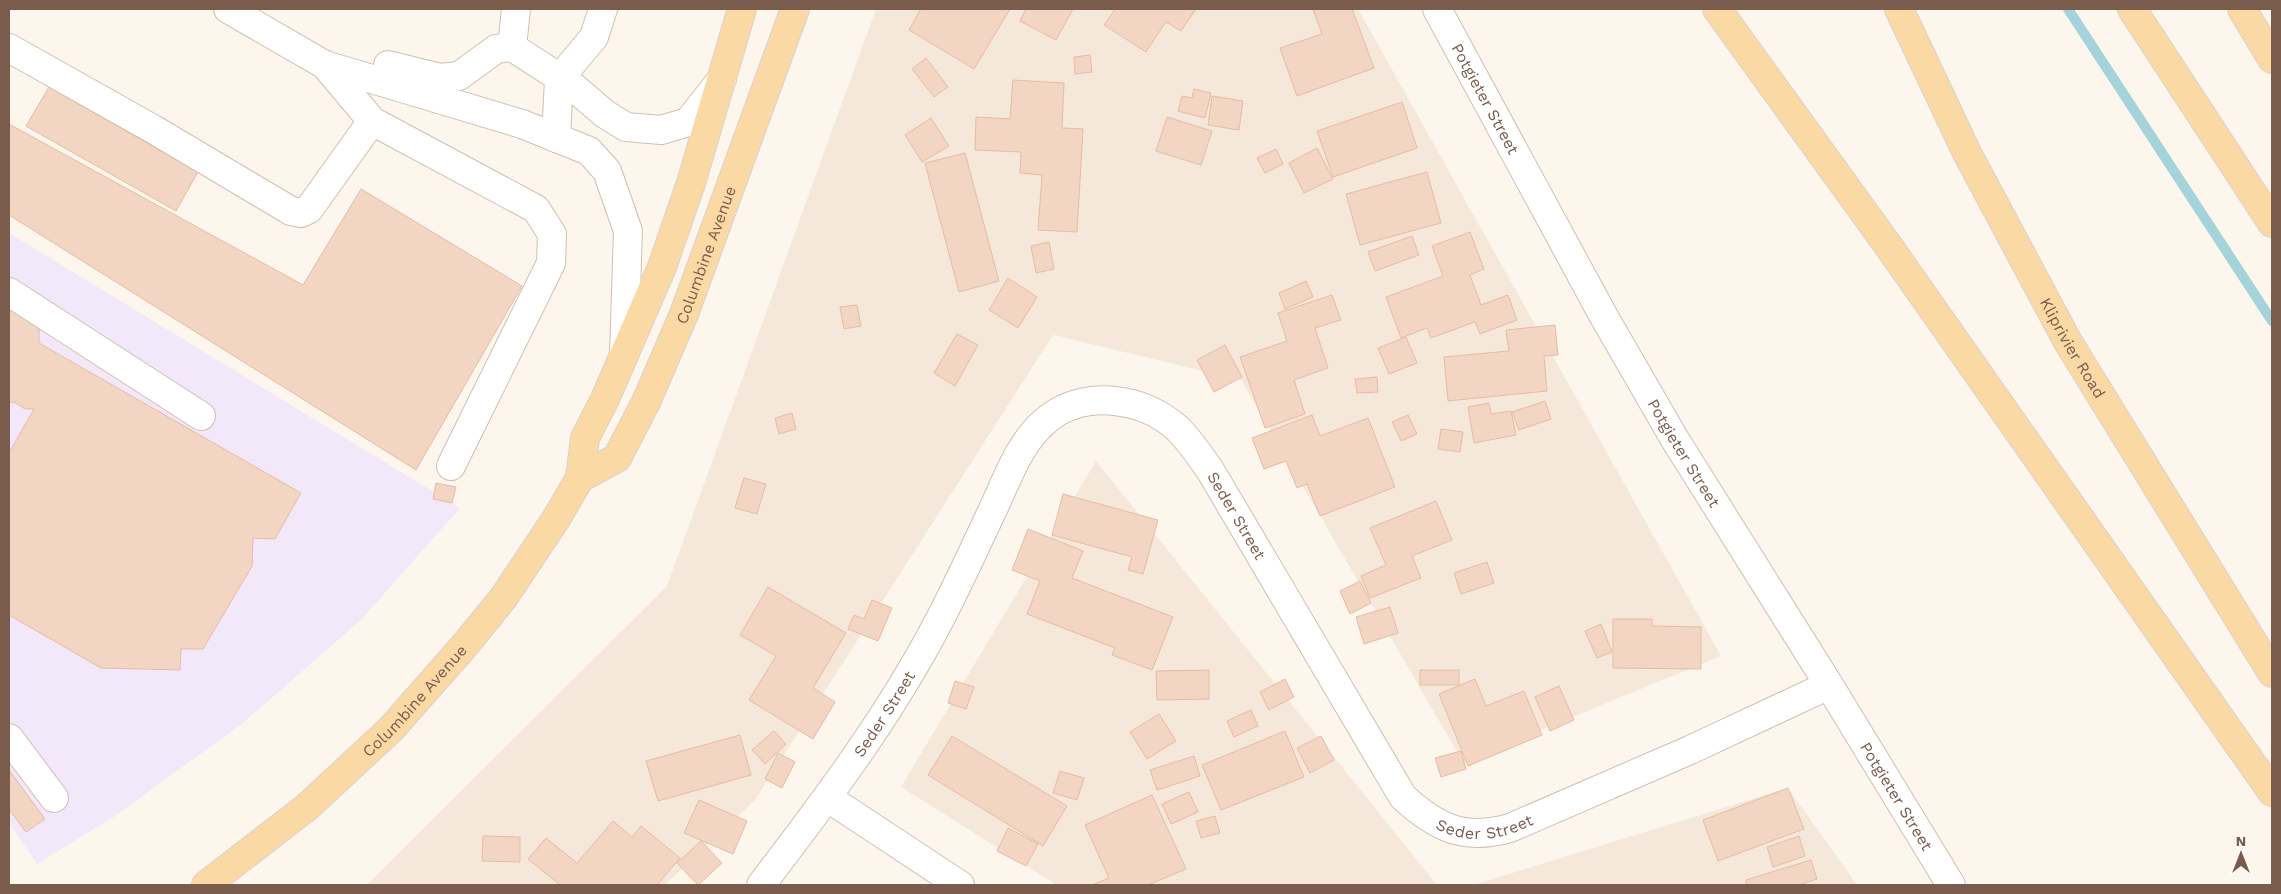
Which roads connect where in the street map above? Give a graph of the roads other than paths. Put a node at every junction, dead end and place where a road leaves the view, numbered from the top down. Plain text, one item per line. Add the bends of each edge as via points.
1 (228, 9) edge
2 (516, 9) edge
3 (603, 9) edge
4 (742, 9) edge
5 (795, 9) edge
6 (1437, 9) edge
7 (1717, 9) edge
8 (1899, 9) edge
9 (2132, 9) edge
10 (2242, 9) edge
11 (512, 47) junction
12 (9, 48) edge
13 (298, 50) junction
14 (2272, 59) edge
15 (325, 66) junction
16 (724, 76) junction
17 (559, 78) junction
18 (372, 121) junction
19 (556, 138) junction
20 (2272, 224) edge
21 (9, 292) edge
22 (624, 355) junction
23 (201, 416) dead end
24 (451, 466) dead end
25 (580, 478) junction
26 (2272, 673) edge
27 (1829, 685) junction
28 (9, 738) edge
29 (2272, 792) edge
30 (54, 798) dead end
31 (828, 798) junction
32 (206, 885) edge
33 (761, 885) edge
34 (960, 885) edge
35 (1951, 885) edge

1 - 13 street
2 - 11 street
3 - 17 street via 594,36
4 - 16 main road, Columbine Avenue
5 - 25 main road, Columbine Avenue via 684,314 646,402 617,458
6 - 27 street, Potgieter Street via 1603,315 1674,438
7 - 29 main road via 1887,244
8 - 26 main road, Kliprivier Road via 1968,153 2068,342
9 - 20 main road
10 - 14 main road
11 - 13 street via 496,49 459,76 440,78 376,62
11 - 17 street
12 - 18 street via 291,211 301,213 310,209
13 - 15 street
15 - 18 street
15 - 19 street via 522,124
16 - 17 street via 688,122 661,130 626,127
16 - 22 main road, Columbine Avenue via 675,230
17 - 19 street
18 - 24 street via 536,209 552,234 551,263
19 - 22 street via 588,151 608,171 616,191 628,231
21 - 23 street
22 - 25 main road, Columbine Avenue via 585,438
25 - 32 main road, Columbine Avenue via 504,597 391,730 307,807
27 - 31 street, Seder Street via 1510,828 1471,834 1452,829 1421,813 1403,797 1210,470 1186,438 1169,422 1146,408 1132,403 1096,401 1079,404 1049,418 1023,448 940,620 895,698
27 - 35 street, Potgieter Street
28 - 30 street
31 - 33 street, Seder Street
31 - 34 street

